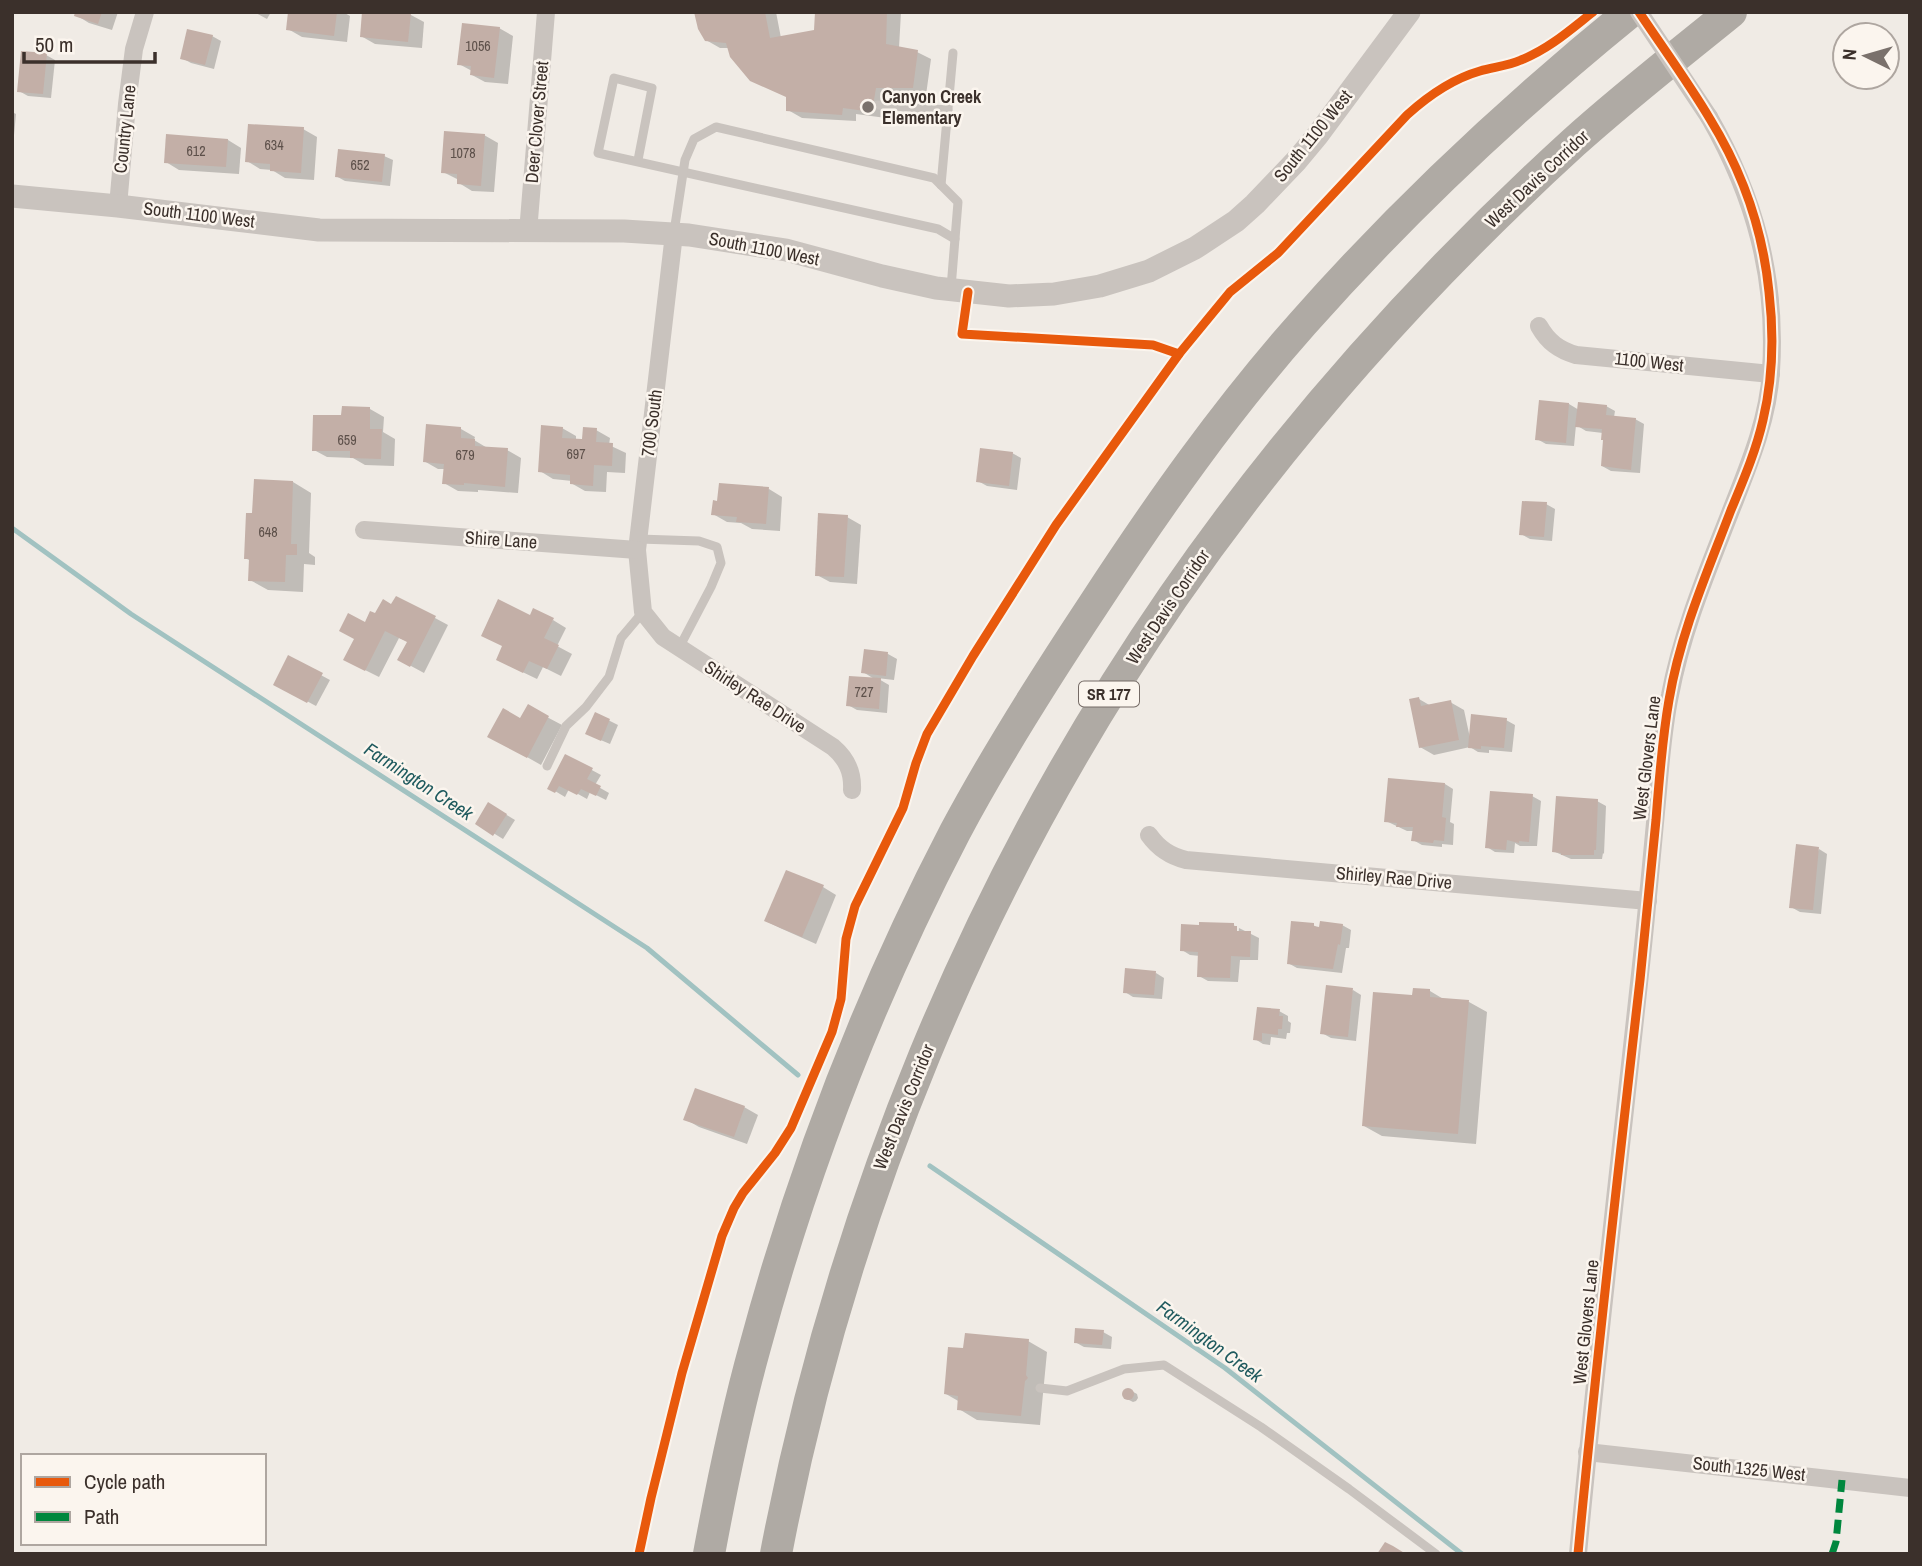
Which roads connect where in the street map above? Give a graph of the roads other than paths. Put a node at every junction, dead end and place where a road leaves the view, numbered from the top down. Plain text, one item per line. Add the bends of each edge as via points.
1 (145, 12) edge
2 (546, 12) edge
3 (1630, 12) edge
4 (1639, 12) edge
5 (1731, 12) edge
6 (1405, 15) edge
7 (953, 53) dead end
8 (877, 105) dead end
9 (948, 110) junction
10 (638, 160) junction
11 (683, 170) junction
12 (941, 185) junction
13 (12, 196) edge
14 (118, 206) junction
15 (528, 232) junction
16 (674, 234) junction
17 (955, 239) junction
18 (951, 290) junction
19 (1539, 326) dead end
20 (1771, 374) junction
21 (364, 530) dead end
22 (638, 545) junction
23 (643, 612) junction
24 (679, 648) junction
25 (547, 766) dead end
26 (852, 790) dead end
27 (1149, 835) dead end
28 (1648, 901) junction
29 (1040, 1388) dead end
30 (1587, 1452) junction
31 (1910, 1488) edge
32 (709, 1554) edge
33 (776, 1554) edge
34 (1436, 1554) edge
35 (1578, 1554) edge

1 - 14 street, Country Lane via 134,48
2 - 15 street, Deer Clover Street
3 - 32 highway via 1442,178 1276,354 1161,503 1013,731 924,893 815,1154 754,1350
4 - 20 street, West Glovers Lane, bridge via 1709,117 1749,201 1769,293
5 - 33 highway, West Davis Corridor / SR 177 via 1574,142 1400,316 1258,482 1174,595 1106,699 1010,871 951,992 900,1114 829,1328
6 - 18 street, South 1100 West via 1297,160 1255,204 1195,248 1149,271 1076,291 1010,296
7 - 9 lane
8 - 9 lane
9 - 12 lane
10 - 10 lane via 652,88 614,78 598,153
10 - 11 lane
11 - 12 lane via 694,139 716,127 934,178
11 - 16 lane
11 - 17 lane via 938,229
12 - 17 lane via 958,202
13 - 14 street, South 1100 West
14 - 15 street, South 1100 West via 319,230
15 - 16 street, South 1100 West
16 - 18 street, South 1100 West via 775,248
16 - 22 street, 700 South
17 - 18 lane
19 - 20 street, 1100 West via 1552,344 1576,355
20 - 28 street, West Glovers Lane via 1753,454 1701,586 1672,682
21 - 22 street, Shire Lane
22 - 23 street, 700 South
22 - 24 lane via 699,541 717,547 721,563
23 - 24 street, Shirley Rae Drive via 663,637
23 - 25 lane via 621,638 608,677 566,726
24 - 26 street, Shirley Rae Drive via 833,747 850,768
27 - 28 street, Shirley Rae Drive via 1168,854 1186,860
28 - 30 street, West Glovers Lane
29 - 34 lane via 1068,1391 1124,1369 1164,1366 1283,1443
30 - 31 street, South 1325 West
30 - 35 street, West Glovers Lane

